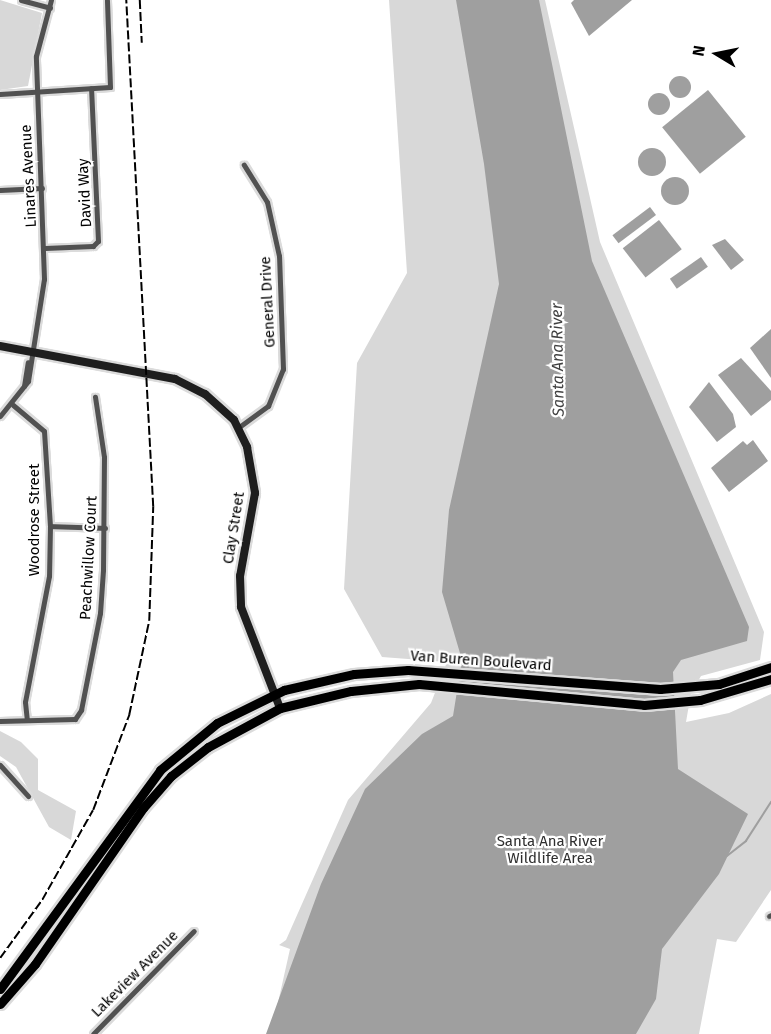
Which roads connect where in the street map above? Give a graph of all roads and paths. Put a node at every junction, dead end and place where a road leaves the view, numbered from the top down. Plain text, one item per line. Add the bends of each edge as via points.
1 (21, 0) edge
2 (51, 0) edge
3 (107, 0) edge
4 (50, 8) junction
5 (92, 88) junction
6 (36, 91) junction
7 (0, 94) edge
8 (244, 165) dead end
9 (42, 188) junction
10 (0, 190) edge
11 (45, 248) junction
12 (0, 346) edge
13 (29, 352) junction
14 (95, 396) dead end
15 (13, 405) junction
16 (0, 416) edge
17 (239, 427) junction
18 (50, 526) junction
19 (105, 528) junction
20 (771, 667) edge
21 (771, 680) edge
22 (274, 694) junction
23 (280, 708) junction
24 (27, 720) junction
25 (0, 721) edge
26 (0, 765) edge
27 (28, 796) dead end
28 (194, 931) dead end
29 (0, 989) edge
30 (0, 1004) edge
31 (93, 1034) edge

1 - 4 street
2 - 4 street, Linares Avenue
3 - 5 street via 110,87
4 - 6 street, Linares Avenue via 37,46
5 - 6 street
5 - 11 street, David Way via 98,241 93,246
6 - 7 street
6 - 9 street, Linares Avenue
8 - 17 street, General Drive via 267,202 279,256 283,369 268,406
9 - 10 street
9 - 11 street, Linares Avenue
11 - 13 street, Linares Avenue
12 - 13 main road, Clay Street
13 - 15 street, Linares Avenue via 24,386
13 - 17 main road, Clay Street via 175,379 216,402
14 - 19 street, Peachwillow Court via 104,457
15 - 16 street
15 - 18 street, Woodrose Street via 44,431
17 - 22 main road, Clay Street via 252,464 255,493 240,576 241,607
18 - 19 street
18 - 24 street, Woodrose Street via 49,576 25,702
19 - 24 street, Peachwillow Court via 100,613 81,710 75,718
20 - 22 main road, Van Buren Boulevard via 699,686 635,689 456,671 354,674
21 - 23 main road, Van Buren Boulevard via 700,700 631,705 457,687 383,687
22 - 23 main road, Clay Street
22 - 29 main road, Van Buren Boulevard via 217,723 160,770
23 - 30 main road, Van Buren Boulevard via 208,747 171,776 143,808 35,964
24 - 25 street
26 - 27 street
28 - 31 street, Lakeview Avenue

